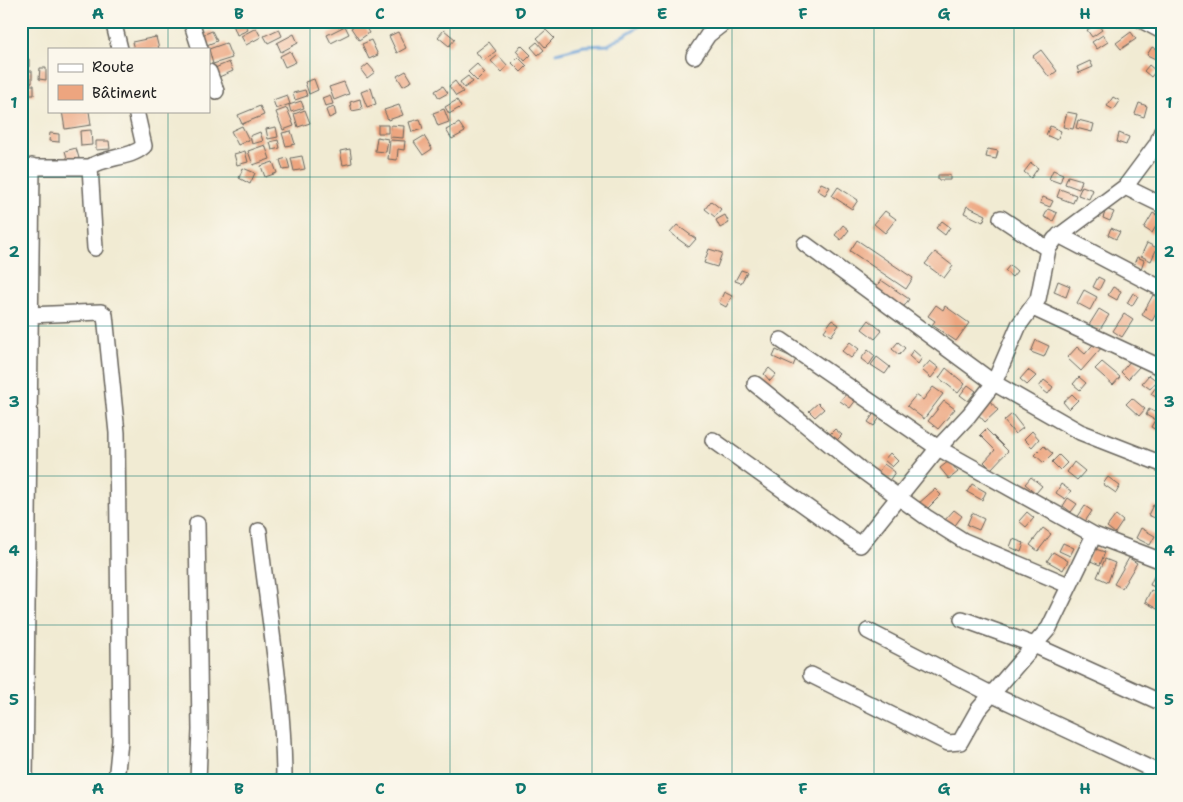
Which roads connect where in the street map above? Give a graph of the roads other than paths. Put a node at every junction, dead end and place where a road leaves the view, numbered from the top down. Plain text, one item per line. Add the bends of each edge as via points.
1 (113, 21) edge
2 (191, 21) edge
3 (726, 21) edge
4 (1143, 21) edge
5 (1162, 31) edge
6 (120, 48) edge
7 (200, 48) edge
8 (694, 56) dead end
9 (210, 75) edge
10 (216, 91) dead end
11 (136, 112) edge
12 (1162, 131) edge
13 (27, 166) edge
14 (90, 167) junction
15 (1125, 187) junction
16 (1162, 205) edge
17 (1001, 218) dead end
18 (1058, 235) junction
19 (805, 244) dead end
20 (95, 248) dead end
21 (1048, 249) junction
22 (1162, 289) edge
23 (1033, 308) junction
24 (29, 315) junction
25 (781, 340) dead end
26 (1162, 368) edge
27 (994, 383) junction
28 (755, 384) dead end
29 (713, 440) dead end
30 (938, 448) junction
31 (1162, 464) edge
32 (898, 496) junction
33 (197, 524) dead end
34 (259, 531) dead end
35 (1094, 535) junction
36 (1162, 561) edge
37 (1068, 585) junction
38 (962, 620) dead end
39 (868, 631) dead end
40 (1034, 645) junction
41 (811, 675) dead end
42 (991, 694) junction
43 (1162, 703) edge
44 (1162, 774) edge
45 (25, 781) edge
46 (116, 781) edge
47 (198, 781) edge
48 (284, 781) edge

1 - 6 street
2 - 7 street
3 - 8 street via 708,34
4 - 5 street
9 - 10 street
11 - 14 street via 144,146 136,152
12 - 15 street via 1157,144
13 - 14 street
13 - 24 street
14 - 20 street
15 - 16 street
15 - 18 street
17 - 21 street
18 - 21 street
18 - 22 street
19 - 27 street
21 - 23 street via 1038,299
23 - 26 street
23 - 27 street via 1019,325
24 - 45 street
24 - 46 street via 101,312 105,315 117,433 120,741
25 - 30 street
27 - 30 street
27 - 31 street via 1080,432
28 - 32 street
29 - 32 street via 860,544
30 - 32 street
30 - 35 street
32 - 37 street via 926,518 964,540
33 - 47 street
34 - 48 street via 266,604 278,676
35 - 36 street
35 - 37 street
37 - 40 street via 1054,619
38 - 40 street
39 - 42 street
40 - 42 street
40 - 43 street
41 - 42 street via 955,744 960,742
42 - 44 street

